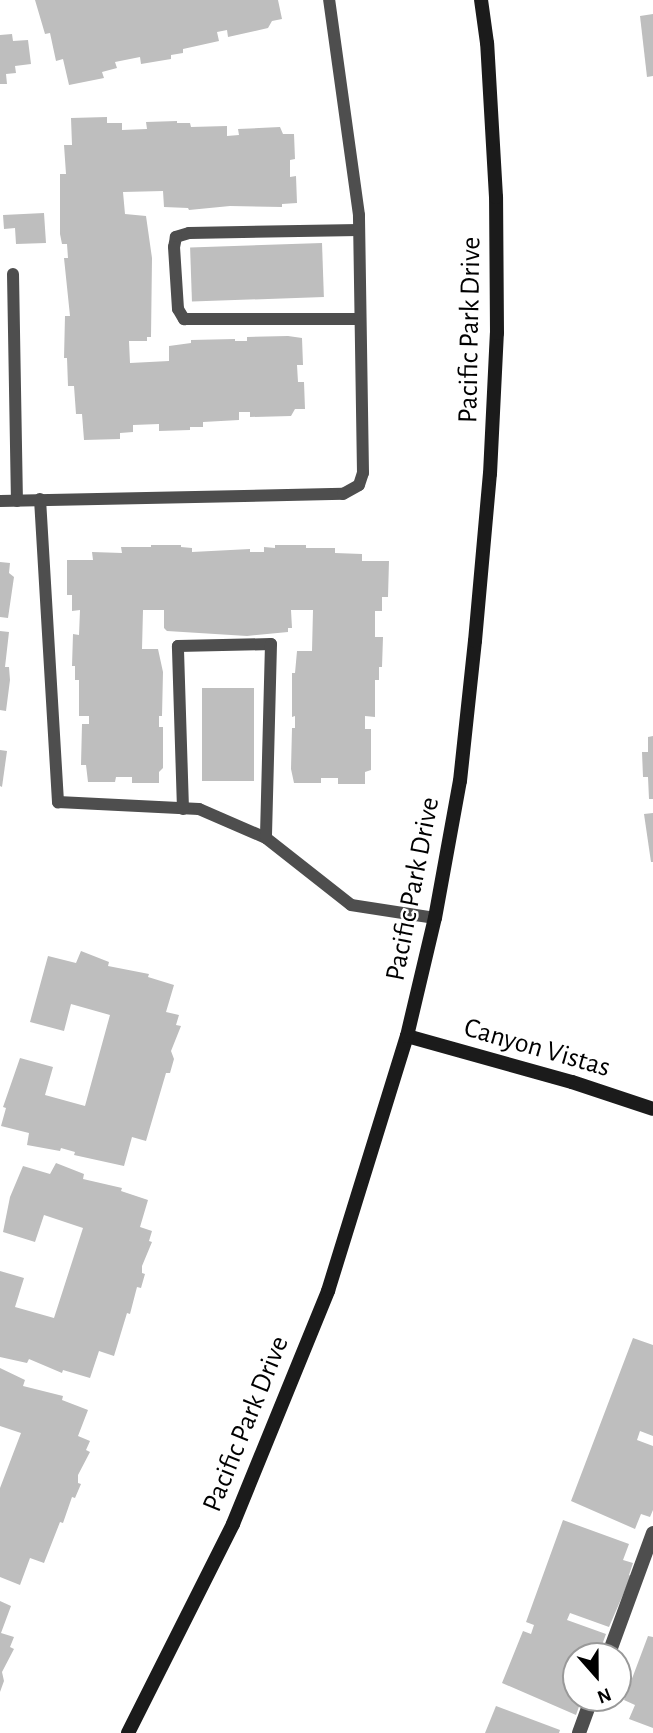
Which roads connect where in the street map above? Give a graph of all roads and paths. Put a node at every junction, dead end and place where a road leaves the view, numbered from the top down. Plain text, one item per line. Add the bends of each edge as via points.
1 (329, 0) edge
2 (481, 0) edge
3 (359, 230) junction
4 (13, 274) dead end
5 (360, 318) junction
6 (40, 499) junction
7 (0, 501) edge
8 (17, 501) junction
9 (183, 809) junction
10 (266, 838) junction
11 (435, 918) junction
12 (407, 1036) junction
13 (653, 1109) edge
14 (653, 1533) edge
15 (613, 1642) edge
16 (587, 1712) edge
17 (128, 1733) edge
18 (579, 1733) edge

1 - 3 lane
2 - 11 main road, Pacific Park Drive via 496,197 496,359 490,474 460,781
3 - 5 lane
3 - 5 lane via 188,233 176,237 174,247 178,309 184,319
4 - 8 lane
5 - 6 lane via 363,473 359,485 343,494
6 - 8 lane
6 - 9 lane via 58,802
7 - 8 lane
9 - 10 lane via 199,809
9 - 10 lane via 178,646 271,644
10 - 11 lane via 351,905
11 - 12 main road, Pacific Park Drive
12 - 13 main road, Canyon Vistas
12 - 17 main road, Pacific Park Drive via 328,1291 233,1524
14 - 15 street
16 - 18 street

